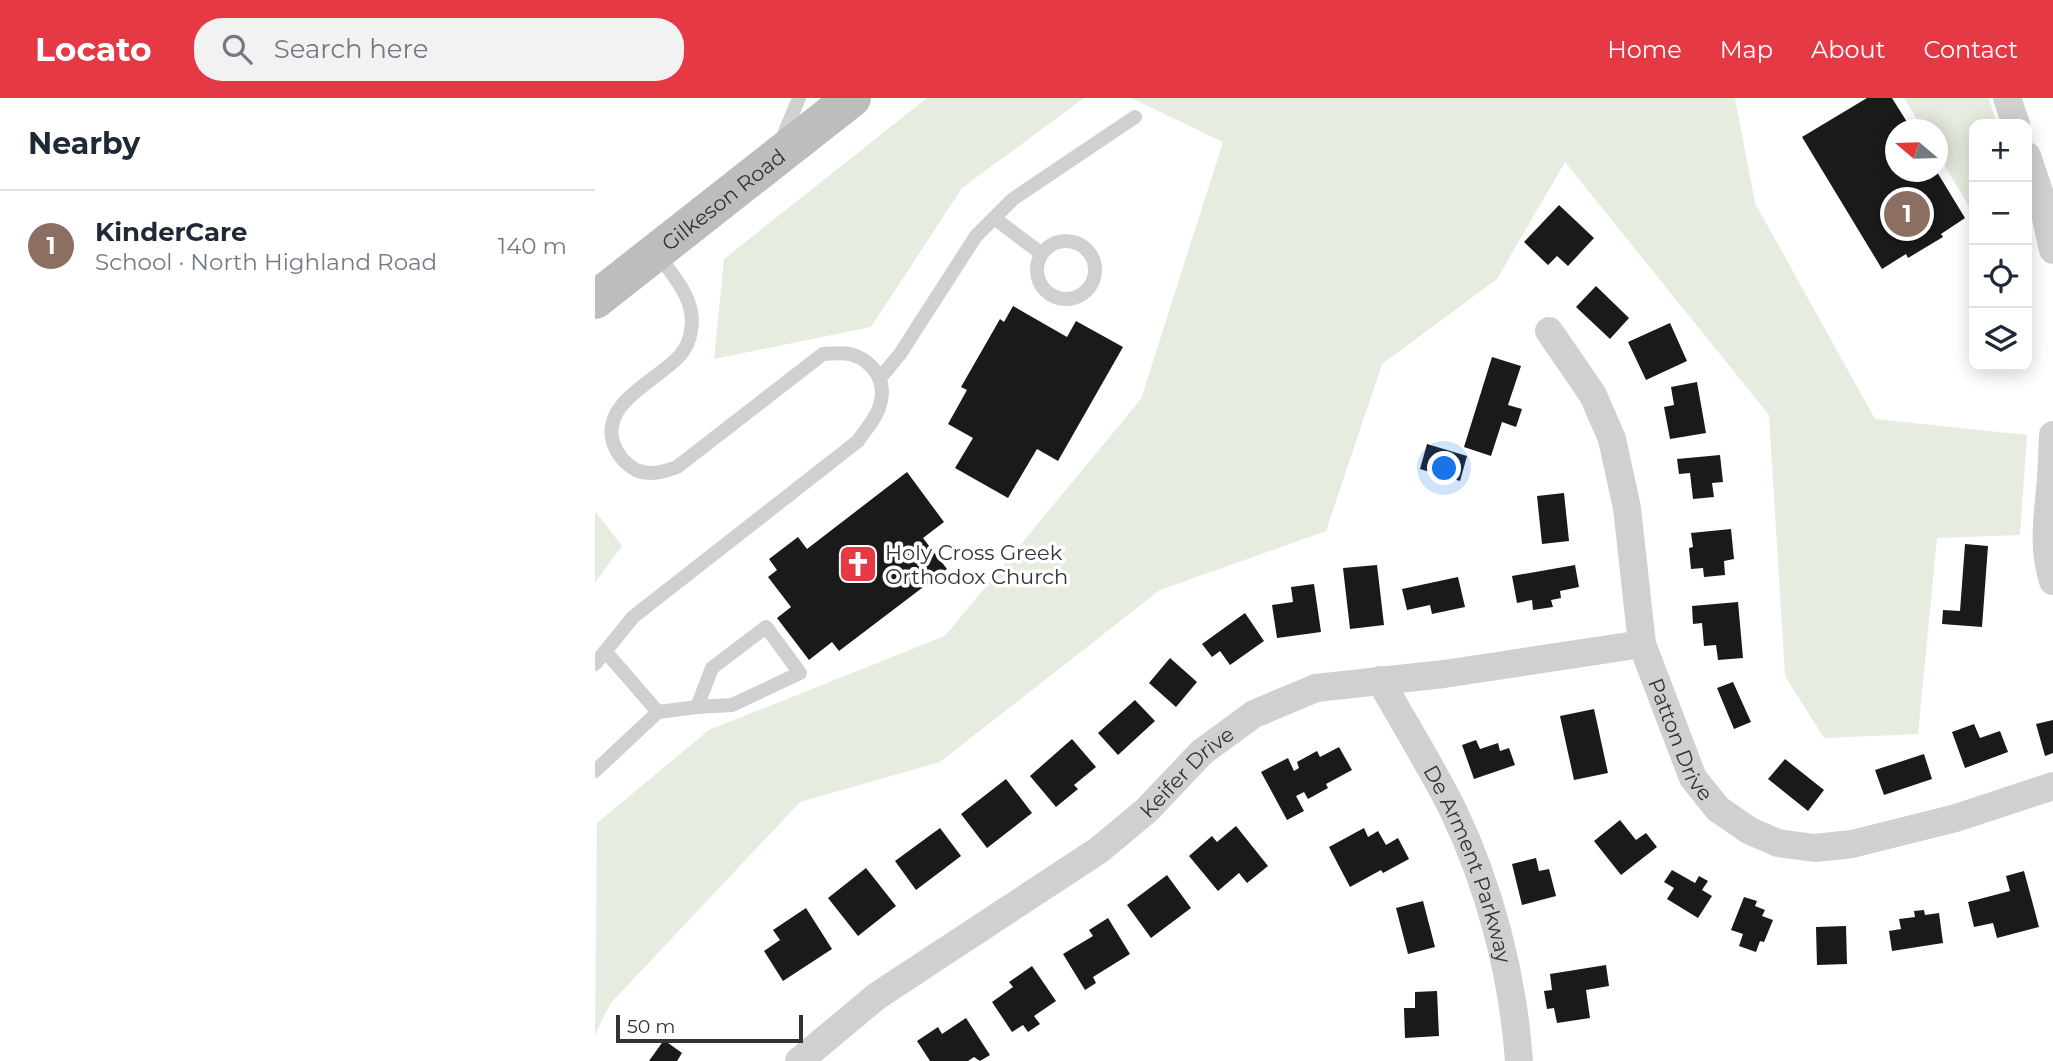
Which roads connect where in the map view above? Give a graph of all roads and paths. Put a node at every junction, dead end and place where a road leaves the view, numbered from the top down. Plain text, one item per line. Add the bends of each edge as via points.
1 (799, 98) edge
2 (852, 98) edge
3 (2007, 98) edge
4 (1135, 117) dead end
5 (2014, 119) edge
6 (773, 160) junction
7 (2032, 171) edge
8 (993, 218) junction
9 (2053, 250) edge
10 (656, 252) junction
11 (1042, 254) junction
12 (595, 300) edge
13 (1549, 331) dead end
14 (881, 377) junction
15 (2053, 435) edge
16 (2053, 581) edge
17 (1642, 643) junction
18 (605, 651) junction
19 (595, 664) edge
20 (1380, 680) junction
21 (697, 707) junction
22 (658, 712) junction
23 (595, 771) edge
24 (2053, 786) edge
25 (799, 1061) edge
26 (1519, 1061) edge

1 - 6 lane
2 - 6 street, Gilkeson Road
3 - 5 street
4 - 8 lane via 1013,199
6 - 10 street, Gilkeson Road
7 - 9 street
8 - 11 lane
8 - 14 lane via 976,236
10 - 12 street, Gilkeson Road
10 - 14 lane via 685,295 692,326 681,355 626,401 616,415 610,432 627,465 640,472 658,473 677,467 823,354 848,353 866,361
11 - 11 lane via 1039,282 1052,296 1071,300 1093,283 1092,255 1077,243 1057,242
13 - 17 street, Patton Drive via 1593,395 1612,439 1627,508
14 - 18 lane via 883,395 878,411 858,440 633,617
15 - 16 street via 2045,531
17 - 20 street, Keifer Drive
17 - 24 street, Patton Drive via 1693,778 1718,809 1778,843 1815,848 1852,844 1957,818
18 - 19 lane
18 - 22 lane
20 - 25 street, Keifer Drive via 1316,688 1254,714 1202,752 1147,810 1099,850 877,996
20 - 26 street, De Arment Parkway via 1453,811 1488,898
21 - 21 lane via 732,705 800,673 766,627 712,668
21 - 22 lane
22 - 23 lane

